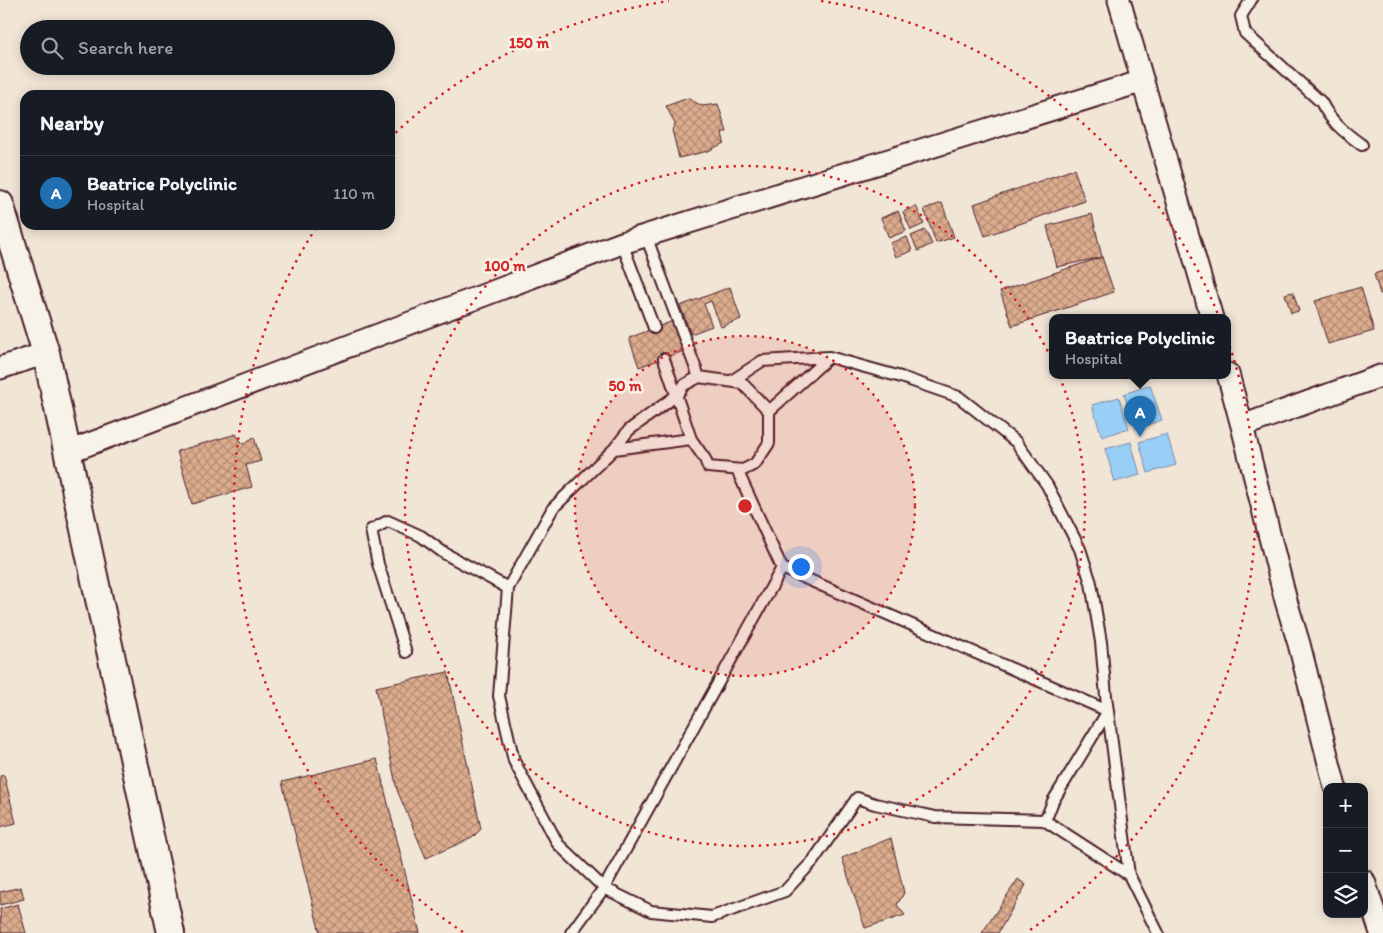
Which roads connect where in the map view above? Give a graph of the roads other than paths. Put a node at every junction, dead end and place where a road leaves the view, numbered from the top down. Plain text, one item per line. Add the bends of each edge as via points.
1 (1119, 0) edge
2 (1251, 0) edge
3 (1143, 81) junction
4 (1362, 145) dead end
5 (0, 204) edge
6 (646, 236) junction
7 (622, 243) junction
8 (1211, 314) edge
9 (654, 328) dead end
10 (46, 353) junction
11 (829, 357) junction
12 (664, 359) dead end
13 (0, 368) edge
14 (1383, 375) edge
15 (699, 378) junction
16 (1229, 379) edge
17 (742, 383) junction
18 (677, 395) junction
19 (769, 411) junction
20 (1242, 426) junction
21 (691, 440) junction
22 (614, 449) junction
23 (68, 452) junction
24 (737, 470) junction
25 (782, 568) junction
26 (508, 588) junction
27 (406, 652) dead end
28 (1108, 711) junction
29 (1334, 783) edge
30 (1044, 820) junction
31 (1129, 875) junction
32 (604, 888) junction
33 (1368, 893) edge
34 (171, 933) edge
35 (571, 933) edge
36 (1158, 933) edge
37 (1381, 933) edge

1 - 3 street
2 - 4 lane via 1240,16 1245,33 1322,102 1340,128
3 - 6 street
3 - 8 street
5 - 10 street
6 - 7 street
6 - 15 lane
7 - 9 lane
7 - 23 street
10 - 13 street
10 - 23 street
11 - 17 lane via 762,361 733,380
11 - 19 lane
11 - 28 lane via 959,397 1016,442 1047,485 1080,549 1098,621
12 - 18 lane
14 - 20 street
15 - 17 lane
15 - 18 lane via 684,385
16 - 20 street
17 - 19 lane
18 - 21 lane
18 - 22 lane via 629,430
19 - 24 lane via 769,443 755,464
20 - 29 street
21 - 22 lane
21 - 24 lane via 708,467
22 - 26 lane via 553,508
23 - 34 street
24 - 25 lane
25 - 28 lane
25 - 32 lane
26 - 27 lane via 444,553 421,536 388,521 371,530 378,564
26 - 32 lane via 499,696 514,761 558,844
28 - 30 lane
28 - 31 lane
30 - 31 lane
30 - 32 lane via 935,816 857,798 813,861 785,891 740,908 712,917 651,911
31 - 36 lane
32 - 35 lane
33 - 37 street

